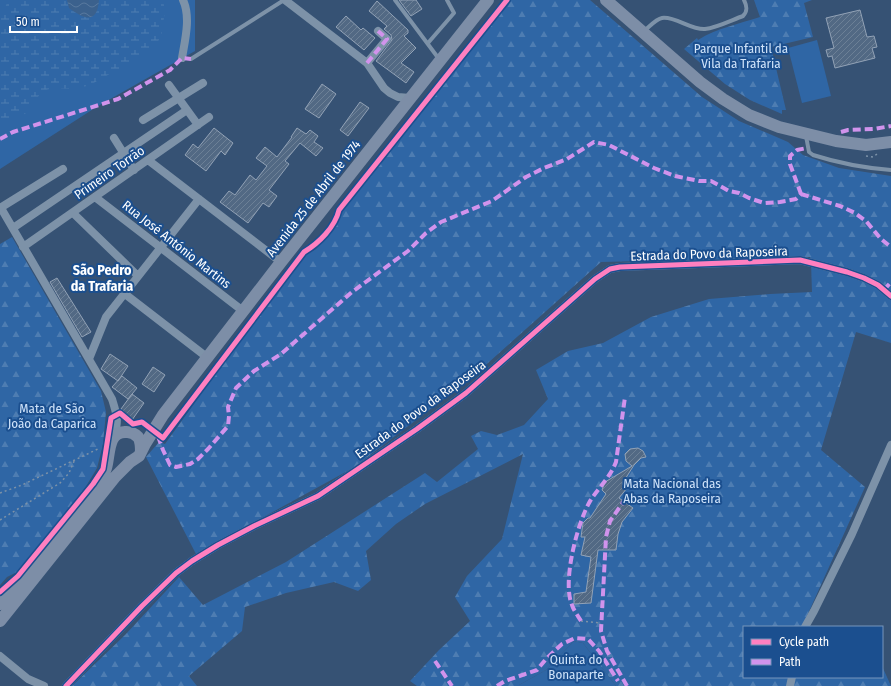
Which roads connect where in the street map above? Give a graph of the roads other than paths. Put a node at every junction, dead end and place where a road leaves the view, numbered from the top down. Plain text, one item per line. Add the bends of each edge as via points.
1 (183, 0) edge
2 (284, 0) edge
3 (395, 0) edge
4 (447, 0) edge
5 (488, 0) edge
6 (606, 0) edge
7 (744, 0) edge
8 (378, 31) dead end
9 (643, 32) junction
10 (428, 43) junction
11 (182, 58) dead end
12 (191, 59) dead end
13 (440, 60) junction
14 (367, 63) junction
15 (203, 83) dead end
16 (169, 84) dead end
17 (410, 98) junction
18 (179, 99) junction
19 (187, 110) junction
20 (209, 117) dead end
21 (143, 120) dead end
22 (198, 125) junction
23 (805, 134) junction
24 (114, 138) dead end
25 (836, 141) junction
26 (891, 142) edge
27 (891, 150) edge
28 (123, 153) junction
29 (148, 160) junction
30 (63, 169) dead end
31 (134, 170) junction
32 (891, 170) edge
33 (96, 197) junction
34 (199, 199) junction
35 (0, 208) edge
36 (73, 212) junction
37 (12, 228) junction
38 (23, 247) junction
39 (162, 247) junction
40 (281, 262) junction
41 (138, 276) junction
42 (125, 294) junction
43 (891, 296) edge
44 (243, 310) junction
45 (208, 358) junction
46 (89, 359) junction
47 (163, 415) junction
48 (118, 418) junction
49 (132, 433) junction
50 (111, 443) junction
51 (891, 445) edge
52 (141, 452) junction
53 (130, 462) junction
54 (18, 581) junction
55 (0, 598) edge
56 (0, 604) edge
57 (0, 620) edge
58 (805, 626) edge
59 (0, 656) edge
60 (44, 686) edge
61 (66, 686) edge

1 - 11 street via 186,7 186,33
2 - 12 lane
2 - 14 street
3 - 10 lane
4 - 10 lane via 454,13
5 - 13 main road, Avenida 25 de Abril de 1974
6 - 9 main road
7 - 9 lane via 747,6 743,16 706,29 662,18
8 - 14 street via 387,39
9 - 23 main road via 723,100 749,115
10 - 13 lane
13 - 17 main road, Avenida 25 de Abril de 1974
14 - 17 street via 390,93
15 - 18 street
16 - 18 street
17 - 40 main road, Avenida 25 de Abril de 1974
18 - 19 street
18 - 21 street
19 - 22 street
19 - 28 street, Primeiro Torrão
20 - 22 street, Primeiro Torrão
22 - 29 street, Primeiro Torrão
23 - 25 main road
23 - 32 lane via 807,148 813,155 846,164
24 - 28 street
25 - 26 main road via 866,145
25 - 27 main road via 869,150
28 - 31 street
28 - 37 street, Primeiro Torrão
29 - 31 street, Primeiro Torrão
29 - 34 street
30 - 35 street
31 - 33 street, Primeiro Torrão
33 - 36 street, Primeiro Torrão
33 - 39 street, Rua José António Martins
34 - 39 street
34 - 40 street
35 - 37 street
36 - 38 street, Primeiro Torrão
36 - 41 street
37 - 38 street
38 - 46 street
39 - 41 street
39 - 44 street, Rua José António Martins
40 - 44 main road, Avenida 25 de Abril de 1974
41 - 42 street
42 - 45 street
42 - 46 street via 106,317
43 - 61 street, Estrada do Povo da Raposeira via 864,278 800,260 610,269 466,393 417,429 318,496 224,542 192,561 137,611
44 - 45 main road, Avenida 25 de Abril de 1974
45 - 47 main road, Avenida 25 de Abril de 1974
46 - 48 street via 112,399
47 - 49 main road, Avenida 25 de Abril de 1974 via 145,430
47 - 52 main road, Avenida 25 de Abril de 1974
48 - 49 street
48 - 50 street
49 - 50 main road, Avenida 25 de Abril de 1974 via 118,433
49 - 52 main road via 140,441
50 - 53 main road via 115,458 119,462
50 - 54 main road via 104,473 92,492
51 - 58 street via 852,534
52 - 53 main road, Avenida 25 de Abril de 1974
53 - 57 main road, Avenida 25 de Abril de 1974 via 115,477
54 - 55 street
54 - 56 main road
59 - 60 street via 28,679

